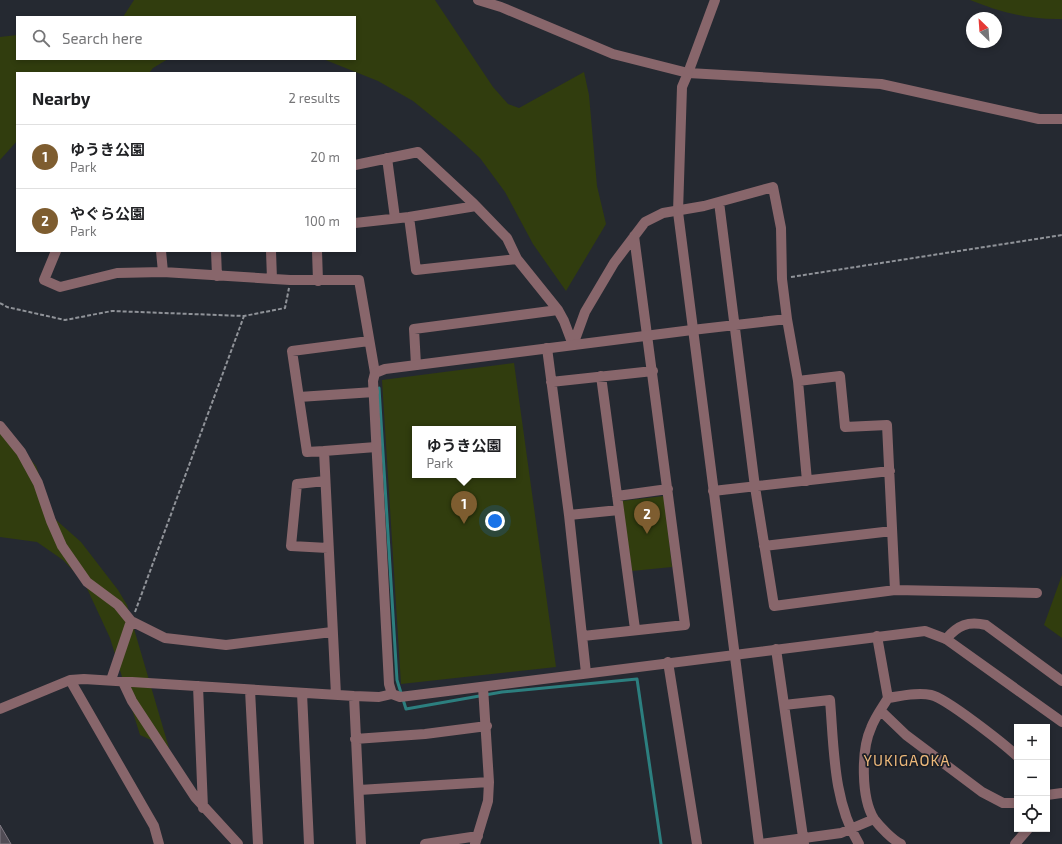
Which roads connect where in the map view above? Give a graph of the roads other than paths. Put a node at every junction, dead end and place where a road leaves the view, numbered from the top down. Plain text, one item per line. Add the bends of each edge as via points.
1 (478, 0) edge
2 (716, 0) edge
3 (688, 73) junction
4 (1062, 119) edge
5 (387, 158) junction
6 (356, 165) edge
7 (719, 202) junction
8 (476, 206) junction
9 (678, 212) junction
10 (409, 217) junction
11 (395, 218) junction
12 (356, 222) edge
13 (634, 236) junction
14 (56, 252) edge
15 (161, 252) edge
16 (216, 252) edge
17 (271, 252) edge
18 (317, 252) edge
19 (517, 259) junction
20 (163, 272) junction
21 (217, 276) junction
22 (272, 279) junction
23 (318, 281) junction
24 (558, 310) junction
25 (787, 319) junction
26 (735, 325) junction
27 (692, 330) junction
28 (648, 336) junction
29 (369, 341) junction
30 (573, 345) junction
31 (547, 348) junction
32 (416, 365) junction
33 (653, 371) junction
34 (375, 373) junction
35 (601, 376) junction
36 (798, 381) junction
37 (551, 382) junction
38 (374, 392) junction
39 (299, 397) junction
40 (0, 426) edge
41 (376, 447) junction
42 (324, 451) junction
43 (890, 471) junction
44 (325, 481) junction
45 (807, 481) junction
46 (754, 487) junction
47 (668, 489) junction
48 (713, 490) junction
49 (617, 496) junction
50 (619, 510) junction
51 (569, 515) junction
52 (892, 531) junction
53 (764, 546) junction
54 (328, 548) junction
55 (895, 590) junction
56 (1037, 593) dead end
57 (131, 621) junction
58 (635, 630) junction
59 (332, 632) junction
60 (583, 636) junction
61 (877, 636) junction
62 (946, 639) junction
63 (776, 649) junction
64 (733, 654) junction
65 (668, 662) junction
66 (586, 673) junction
67 (70, 680) junction
68 (111, 680) junction
69 (1062, 681) edge
70 (123, 682) junction
71 (198, 686) junction
72 (483, 687) junction
73 (250, 690) junction
74 (302, 693) junction
75 (336, 694) junction
76 (392, 694) junction
77 (354, 696) junction
78 (888, 698) junction
79 (784, 705) junction
80 (0, 709) edge
81 (880, 711) junction
82 (1062, 722) edge
83 (486, 726) junction
84 (355, 739) junction
85 (1014, 754) edge
86 (489, 782) junction
87 (359, 790) junction
88 (1062, 793) edge
89 (1050, 795) edge
90 (1014, 803) edge
91 (203, 808) junction
92 (874, 819) junction
93 (850, 829) junction
94 (1025, 832) edge
95 (477, 840) edge
96 (803, 842) edge
97 (159, 844) edge
98 (238, 844) edge
99 (258, 844) edge
100 (309, 844) edge
101 (361, 844) edge
102 (425, 844) edge
103 (697, 844) edge
104 (760, 844) edge
105 (860, 844) edge
106 (901, 844) edge
107 (1015, 844) edge

1 - 3 street via 501,7 613,54
2 - 3 street
3 - 4 street via 881,84 1039,119
3 - 9 street via 682,87
5 - 6 street
5 - 8 street via 418,152
5 - 11 street
7 - 9 street
7 - 25 street via 773,187 781,228 782,279
7 - 26 street
8 - 10 street
8 - 19 street via 507,238
9 - 13 street via 663,213 645,222
9 - 27 street
10 - 11 street
10 - 19 street via 416,270
11 - 12 street
13 - 28 street
13 - 30 street via 614,263 585,312
14 - 20 street via 44,280 60,288 117,273
15 - 20 street
16 - 21 street
17 - 22 street
18 - 23 street
19 - 24 street
20 - 21 street
21 - 22 street
22 - 23 street
23 - 29 street via 359,280
24 - 30 street
24 - 32 street via 414,329
25 - 26 street
25 - 36 street
26 - 27 street
26 - 46 street
27 - 28 street
27 - 48 street
28 - 30 street
28 - 33 street
29 - 34 street
29 - 39 street via 292,351
30 - 31 street
31 - 32 street
31 - 37 street
32 - 34 street via 385,368
33 - 35 street
33 - 47 street
34 - 38 street
35 - 37 street
35 - 49 street
36 - 43 street via 840,376 845,427 887,425
36 - 45 street
37 - 51 street
38 - 39 street
38 - 41 street
39 - 42 street via 307,452
40 - 57 street via 21,452 38,483 62,546 87,582 118,605
41 - 42 street
41 - 76 street via 389,684
42 - 44 street
43 - 45 street
43 - 52 street
44 - 54 street
44 - 54 street via 297,484 291,546
45 - 46 street
46 - 48 street
46 - 53 street
47 - 49 street
47 - 58 street via 685,625
48 - 64 street
49 - 50 street
50 - 51 street
50 - 58 street
51 - 60 street
52 - 53 street
52 - 55 street
53 - 55 street via 774,606
54 - 59 street
55 - 56 street
57 - 59 street via 165,638 226,644
57 - 68 street
58 - 60 street
59 - 75 street
60 - 66 street
61 - 62 street via 925,631
61 - 63 street
61 - 78 street
62 - 69 street via 961,625 975,622 986,625
62 - 82 street
63 - 64 street
63 - 79 street
64 - 65 street
64 - 104 street
65 - 66 street
65 - 103 street
66 - 72 street
67 - 68 street
67 - 80 street
67 - 97 street via 154,826
68 - 70 street
70 - 71 street
70 - 91 street via 132,701
71 - 73 street
71 - 91 street
72 - 76 street via 400,698
72 - 83 street
73 - 74 street
73 - 99 street
74 - 75 street
74 - 100 street
75 - 77 street
76 - 77 street via 379,697
77 - 84 street
78 - 81 street
78 - 85 street via 914,694 933,695 978,725
79 - 93 street via 830,700 838,786
79 - 96 street
81 - 90 street via 906,735 982,792 1003,803
81 - 92 street via 870,728 865,749 866,795
83 - 84 street
83 - 86 street
84 - 87 street
86 - 87 street
86 - 95 street via 488,801
87 - 101 street
88 - 89 street
91 - 98 street
92 - 93 street
92 - 106 street
93 - 96 street
93 - 105 street
94 - 107 street
95 - 102 street
96 - 104 street

